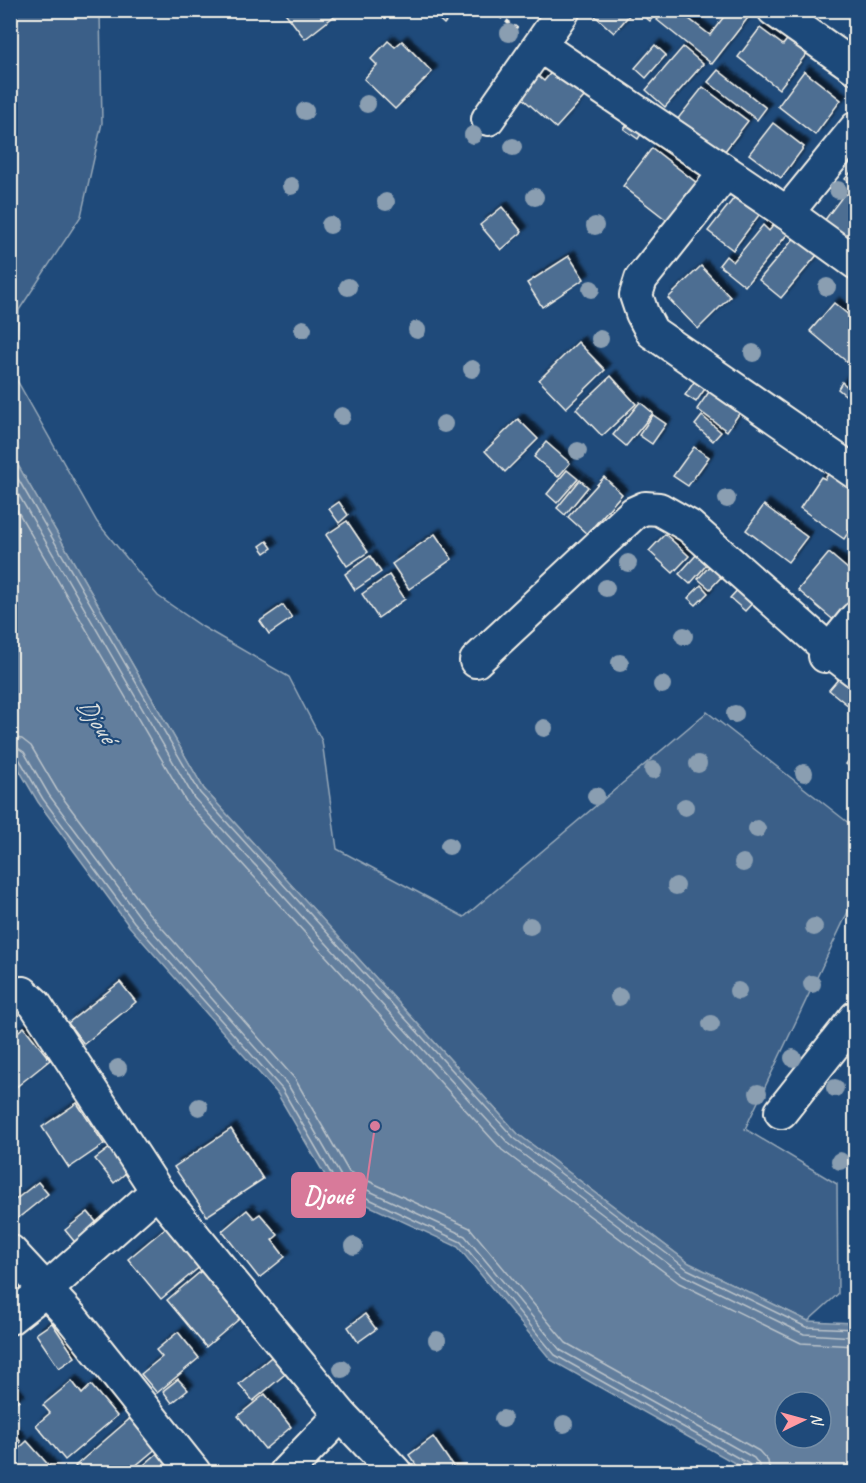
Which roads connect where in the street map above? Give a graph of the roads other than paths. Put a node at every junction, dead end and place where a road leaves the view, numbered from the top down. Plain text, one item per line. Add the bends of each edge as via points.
1 (564, 10) edge
2 (774, 10) edge
3 (540, 46) junction
4 (855, 68) edge
5 (488, 119) dead end
6 (855, 128) edge
7 (726, 172) junction
8 (787, 213) junction
9 (855, 263) edge
10 (855, 473) edge
11 (855, 618) edge
12 (827, 653) junction
13 (476, 661) dead end
14 (855, 670) edge
15 (10, 994) edge
16 (855, 1017) edge
17 (781, 1112) dead end
18 (157, 1191) junction
19 (10, 1251) edge
20 (47, 1289) junction
21 (10, 1318) edge
22 (341, 1415) junction
23 (194, 1473) edge
24 (286, 1473) edge
25 (395, 1473) edge

1 - 3 street
2 - 4 street
3 - 5 street
3 - 7 street
6 - 8 street
7 - 8 street
7 - 10 street via 640,279 636,295 642,313 652,332
8 - 9 street
11 - 12 street
12 - 13 street via 689,526 659,509 645,507
12 - 14 street
15 - 18 street via 23,993 35,1004
16 - 17 street
18 - 20 street
18 - 22 street
19 - 20 street
20 - 21 street
20 - 23 street
22 - 24 street
22 - 25 street

